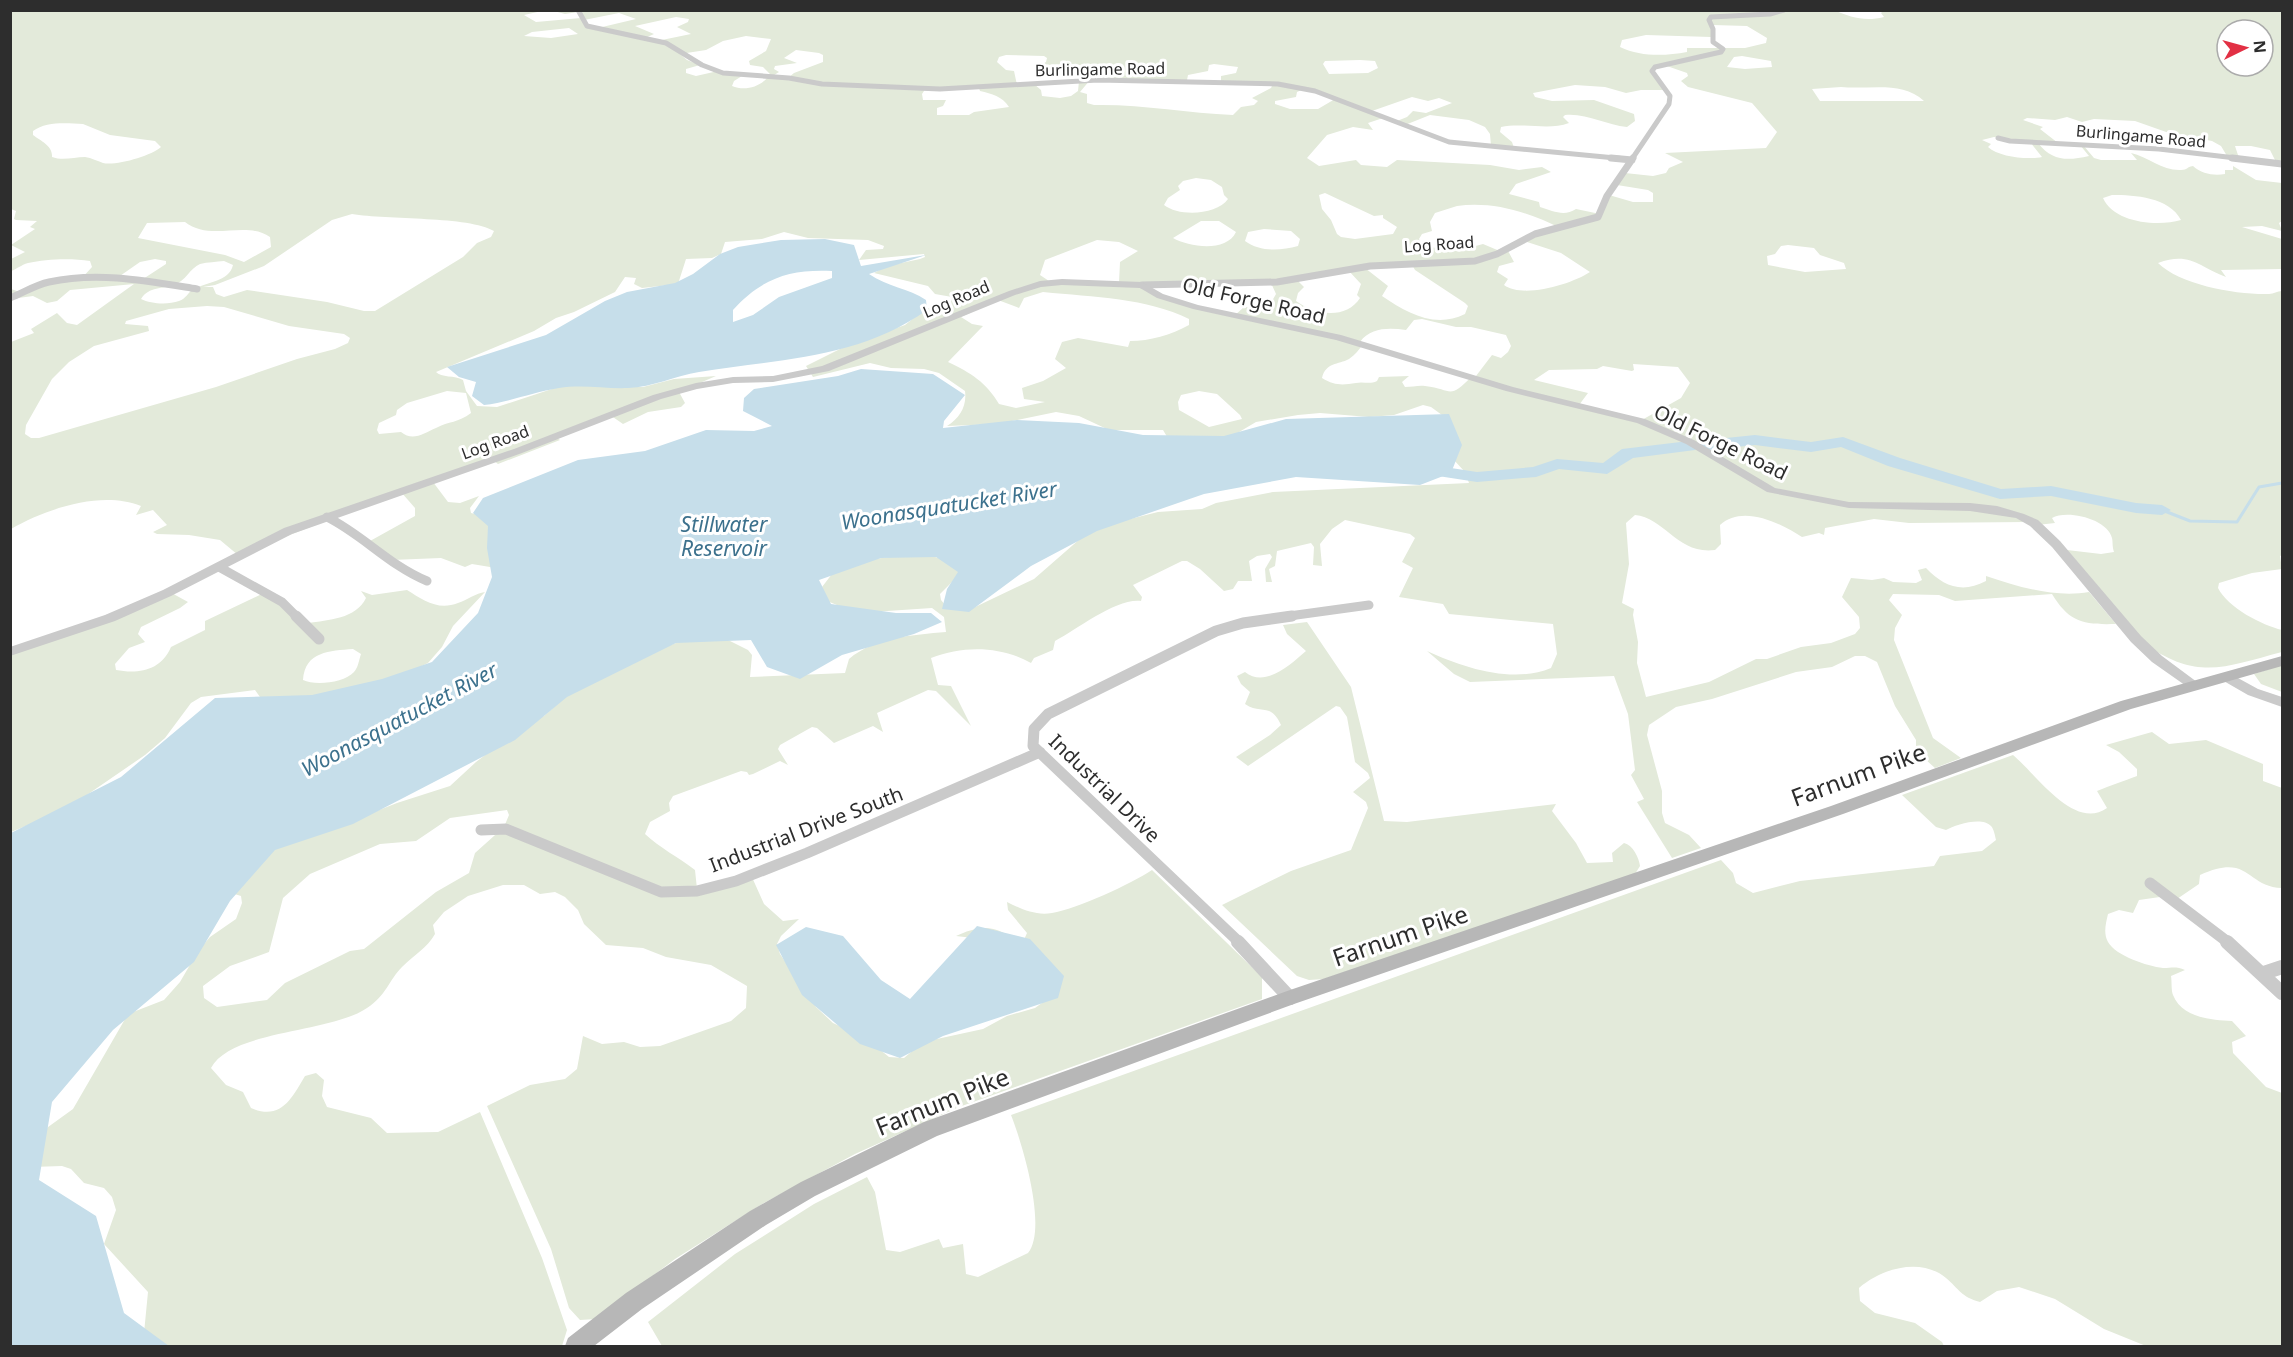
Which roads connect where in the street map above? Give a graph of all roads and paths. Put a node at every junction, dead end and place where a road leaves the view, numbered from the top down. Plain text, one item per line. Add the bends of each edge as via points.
1 (578, 10) edge
2 (1784, 10) edge
3 (1998, 138) dead end
4 (1632, 160) junction
5 (2283, 164) edge
6 (1142, 285) junction
7 (196, 289) dead end
8 (10, 298) edge
9 (327, 517) junction
10 (219, 567) junction
11 (428, 581) dead end
12 (1369, 605) dead end
13 (319, 639) dead end
14 (10, 652) edge
15 (2283, 661) edge
16 (2227, 677) junction
17 (2194, 685) junction
18 (2283, 702) edge
19 (1040, 752) junction
20 (481, 830) dead end
21 (2150, 883) dead end
22 (2283, 967) edge
23 (2264, 973) junction
24 (2283, 993) edge
25 (1290, 998) junction
26 (576, 1347) edge

1 - 4 street, Burlingame Road via 587,26 666,43 702,65 747,77 940,89 1098,80 1278,84 1315,91 1449,142
2 - 4 street, Log Road via 1711,17 1708,20 1713,42 1723,49 1721,52 1655,67 1652,71 1670,96 1670,104
3 - 5 street, Burlingame Road via 2159,149
4 - 6 street, Log Road via 1607,196 1598,217 1535,234 1475,261 1370,266 1277,282
6 - 9 street, Log Road via 1040,284 825,369 773,379 696,386 657,397 518,451
6 - 17 street, Old Forge Road via 1160,296 1196,307 1349,340 1510,389 1641,421 1690,442 1771,490 1849,505 1970,507 2020,516 2034,523 2061,549 2136,639
7 - 8 street via 131,279 71,279 48,282
9 - 10 street, Log Road via 288,531
9 - 11 street via 344,524 410,575
10 - 13 street via 282,603
10 - 14 street, Log Road via 110,618
12 - 19 street, Industrial Drive via 1244,623 1216,631 1048,714 1034,729 1033,746
15 - 16 main road, Farnum Pike
16 - 17 main road, Farnum Pike
16 - 18 street via 2253,692
17 - 25 main road, Farnum Pike via 2126,705
19 - 20 street, Industrial Drive South via 807,853 736,881 697,891 661,892 506,829
19 - 25 street, Industrial Drive via 1251,954
21 - 23 street
22 - 23 street
23 - 24 street
25 - 26 main road, Farnum Pike via 992,1106 868,1159 758,1218 634,1301

